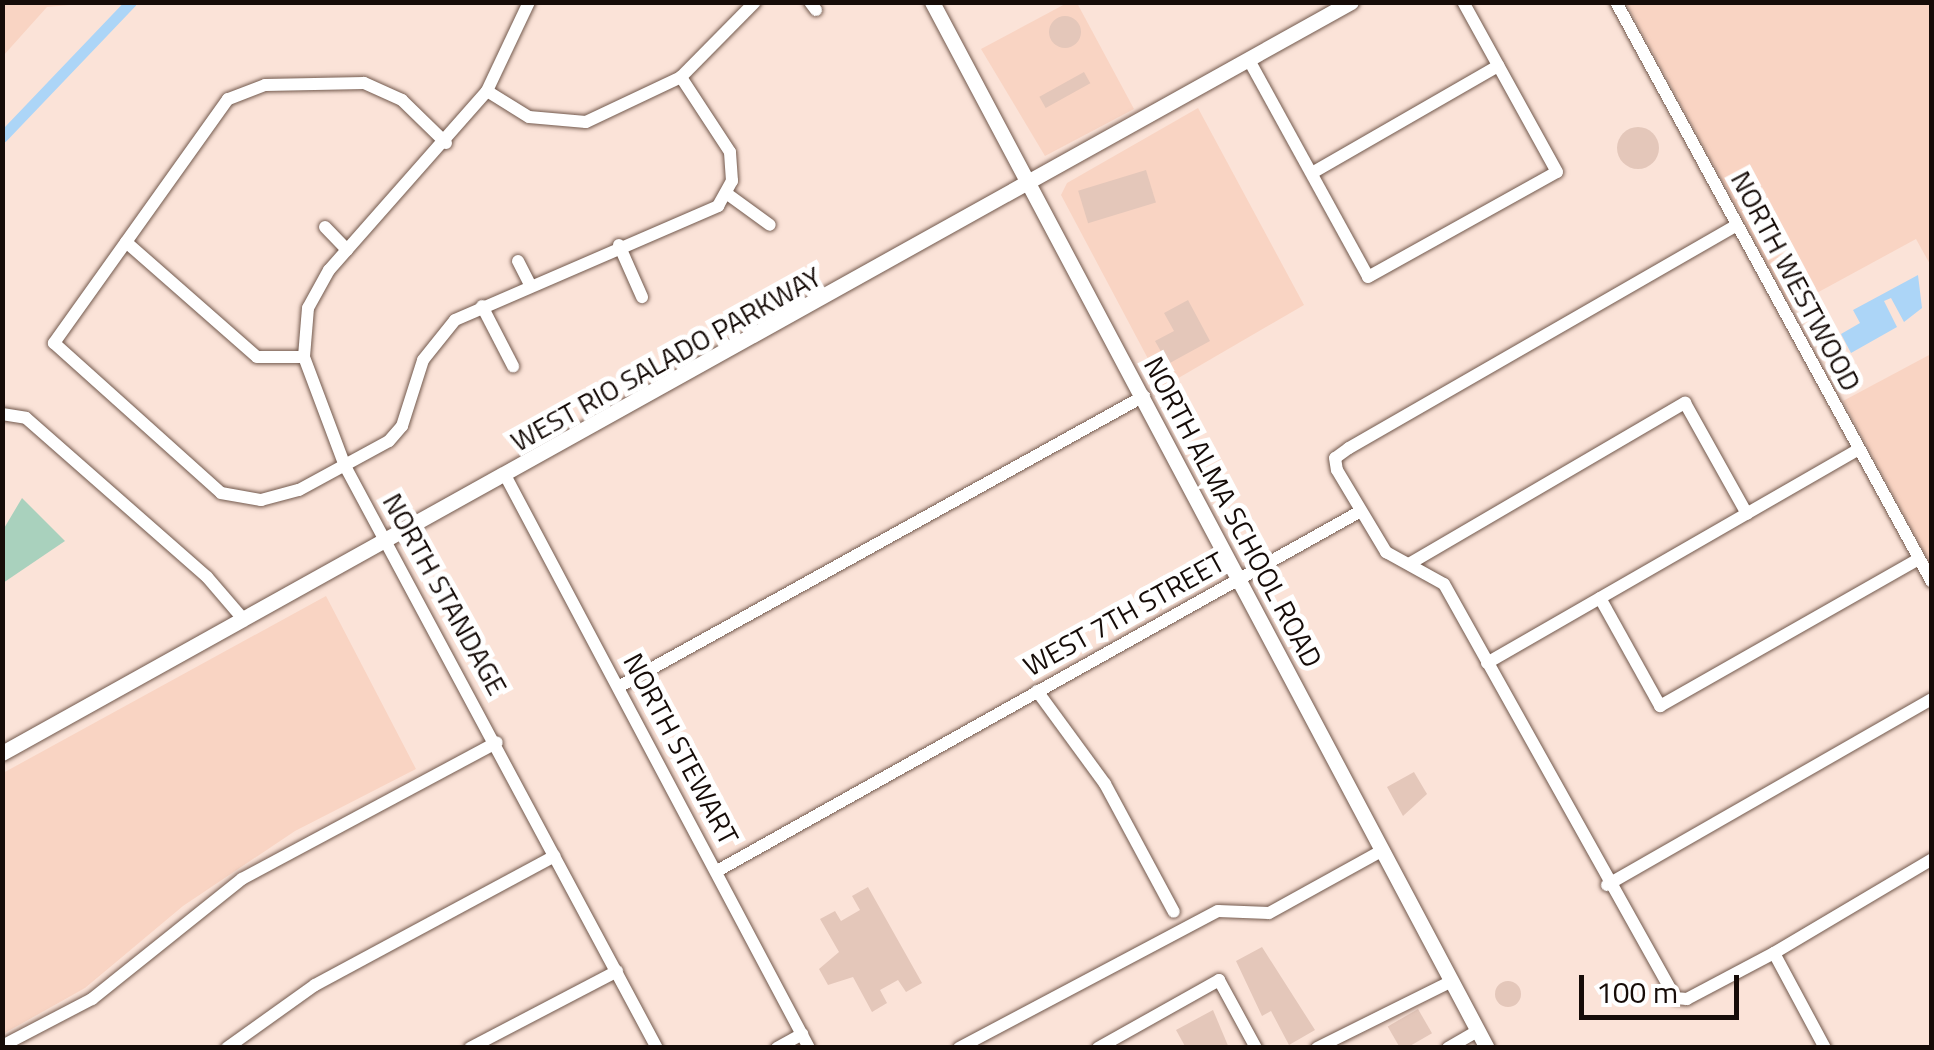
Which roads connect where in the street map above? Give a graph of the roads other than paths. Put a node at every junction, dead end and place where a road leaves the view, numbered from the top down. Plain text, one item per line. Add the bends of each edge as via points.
1 (529, 2) edge
2 (755, 2) edge
3 (932, 2) edge
4 (1351, 2) edge
5 (1463, 2) edge
6 (1616, 2) edge
7 (1250, 62) junction
8 (1498, 66) junction
9 (681, 76) junction
10 (487, 91) junction
11 (446, 143) junction
12 (1312, 173) junction
13 (1031, 187) junction
14 (726, 193) junction
15 (1738, 225) junction
16 (770, 226) dead end
17 (325, 227) dead end
18 (126, 242) junction
19 (619, 245) junction
20 (346, 250) junction
21 (518, 261) dead end
22 (529, 283) junction
23 (642, 296) dead end
24 (482, 306) junction
25 (304, 357) junction
26 (513, 366) dead end
27 (1144, 396) junction
28 (2, 414) edge
29 (1858, 449) junction
30 (346, 466) junction
31 (505, 476) junction
32 (1359, 512) junction
33 (1747, 514) junction
34 (390, 541) junction
35 (1919, 559) junction
36 (1409, 564) junction
37 (1240, 578) junction
38 (1932, 582) edge
39 (1600, 598) junction
40 (244, 620) junction
41 (1487, 663) junction
42 (620, 686) junction
43 (1037, 691) junction
44 (1932, 699) edge
45 (497, 742) junction
46 (2, 753) edge
47 (1383, 850) junction
48 (556, 856) junction
49 (1932, 859) edge
50 (717, 870) junction
51 (1607, 885) junction
52 (1174, 912) dead end
53 (1774, 953) junction
54 (618, 971) junction
55 (1452, 981) junction
56 (1478, 1031) junction
57 (802, 1034) junction
58 (2, 1046) edge
59 (227, 1048) edge
60 (470, 1048) edge
61 (657, 1048) edge
62 (777, 1048) edge
63 (809, 1048) edge
64 (959, 1048) edge
65 (1098, 1048) edge
66 (1256, 1048) edge
67 (1317, 1048) edge
68 (1448, 1048) edge
69 (1487, 1048) edge
70 (1825, 1048) edge

1 - 10 street
2 - 9 street
3 - 13 main road, NORTH ALMA SCHOOL ROAD
4 - 7 main road, WEST RIO SALADO PARKWAY
5 - 8 street
6 - 15 street, NORTH WESTWOOD
7 - 12 street
7 - 13 main road, WEST RIO SALADO PARKWAY
8 - 12 street
8 - 12 street via 1557,172 1368,277
9 - 10 street via 586,122 529,117
9 - 14 street via 730,152
10 - 11 street
11 - 18 street via 402,100 364,83 246,90 211,114
11 - 20 street
13 - 27 main road, NORTH ALMA SCHOOL ROAD
13 - 31 main road, WEST RIO SALADO PARKWAY
14 - 16 street
14 - 19 street via 702,215
15 - 29 street, NORTH WESTWOOD
15 - 32 street via 1335,458
17 - 20 street
18 - 25 street via 257,358
18 - 30 street via 54,343 220,494 280,498
19 - 22 street
19 - 23 street
20 - 25 street via 308,308
21 - 22 street
22 - 24 street
24 - 26 street
24 - 30 street via 432,343 402,426
25 - 30 street, NORTH STANDAGE
27 - 37 main road, NORTH ALMA SCHOOL ROAD
27 - 42 street
28 - 40 street via 26,418 208,577
29 - 33 street
29 - 35 street, NORTH WESTWOOD
30 - 34 street, NORTH STANDAGE
31 - 34 main road, WEST RIO SALADO PARKWAY
31 - 42 street, NORTH STEWART
32 - 36 street via 1386,552
32 - 37 street, WEST 7TH STREET
33 - 36 street via 1685,403
33 - 39 street
34 - 40 main road, WEST RIO SALADO PARKWAY
34 - 45 street, NORTH STANDAGE
35 - 38 street, NORTH WESTWOOD
35 - 39 street via 1660,706
36 - 41 street via 1444,584
37 - 43 street, WEST 7TH STREET
37 - 47 main road, NORTH ALMA SCHOOL ROAD
39 - 41 street
40 - 46 main road, WEST RIO SALADO PARKWAY
41 - 51 street
42 - 50 street, NORTH STEWART
43 - 50 street, WEST 7TH STREET
43 - 52 street via 1092,763
44 - 51 street
45 - 48 street, NORTH STANDAGE
45 - 58 street via 258,870 92,998
47 - 55 main road, NORTH ALMA SCHOOL ROAD
47 - 64 street via 1270,914 1218,911
48 - 54 street, NORTH STANDAGE
48 - 59 street via 354,962
49 - 53 street
50 - 57 street, NORTH STEWART
51 - 53 street via 1676,998 1688,999
53 - 70 street
54 - 60 street
54 - 61 street, NORTH STANDAGE
55 - 56 main road, NORTH ALMA SCHOOL ROAD
55 - 67 street
56 - 68 street
56 - 69 main road, NORTH ALMA SCHOOL ROAD
57 - 62 street
57 - 63 street, NORTH STEWART
65 - 66 street via 1219,980

